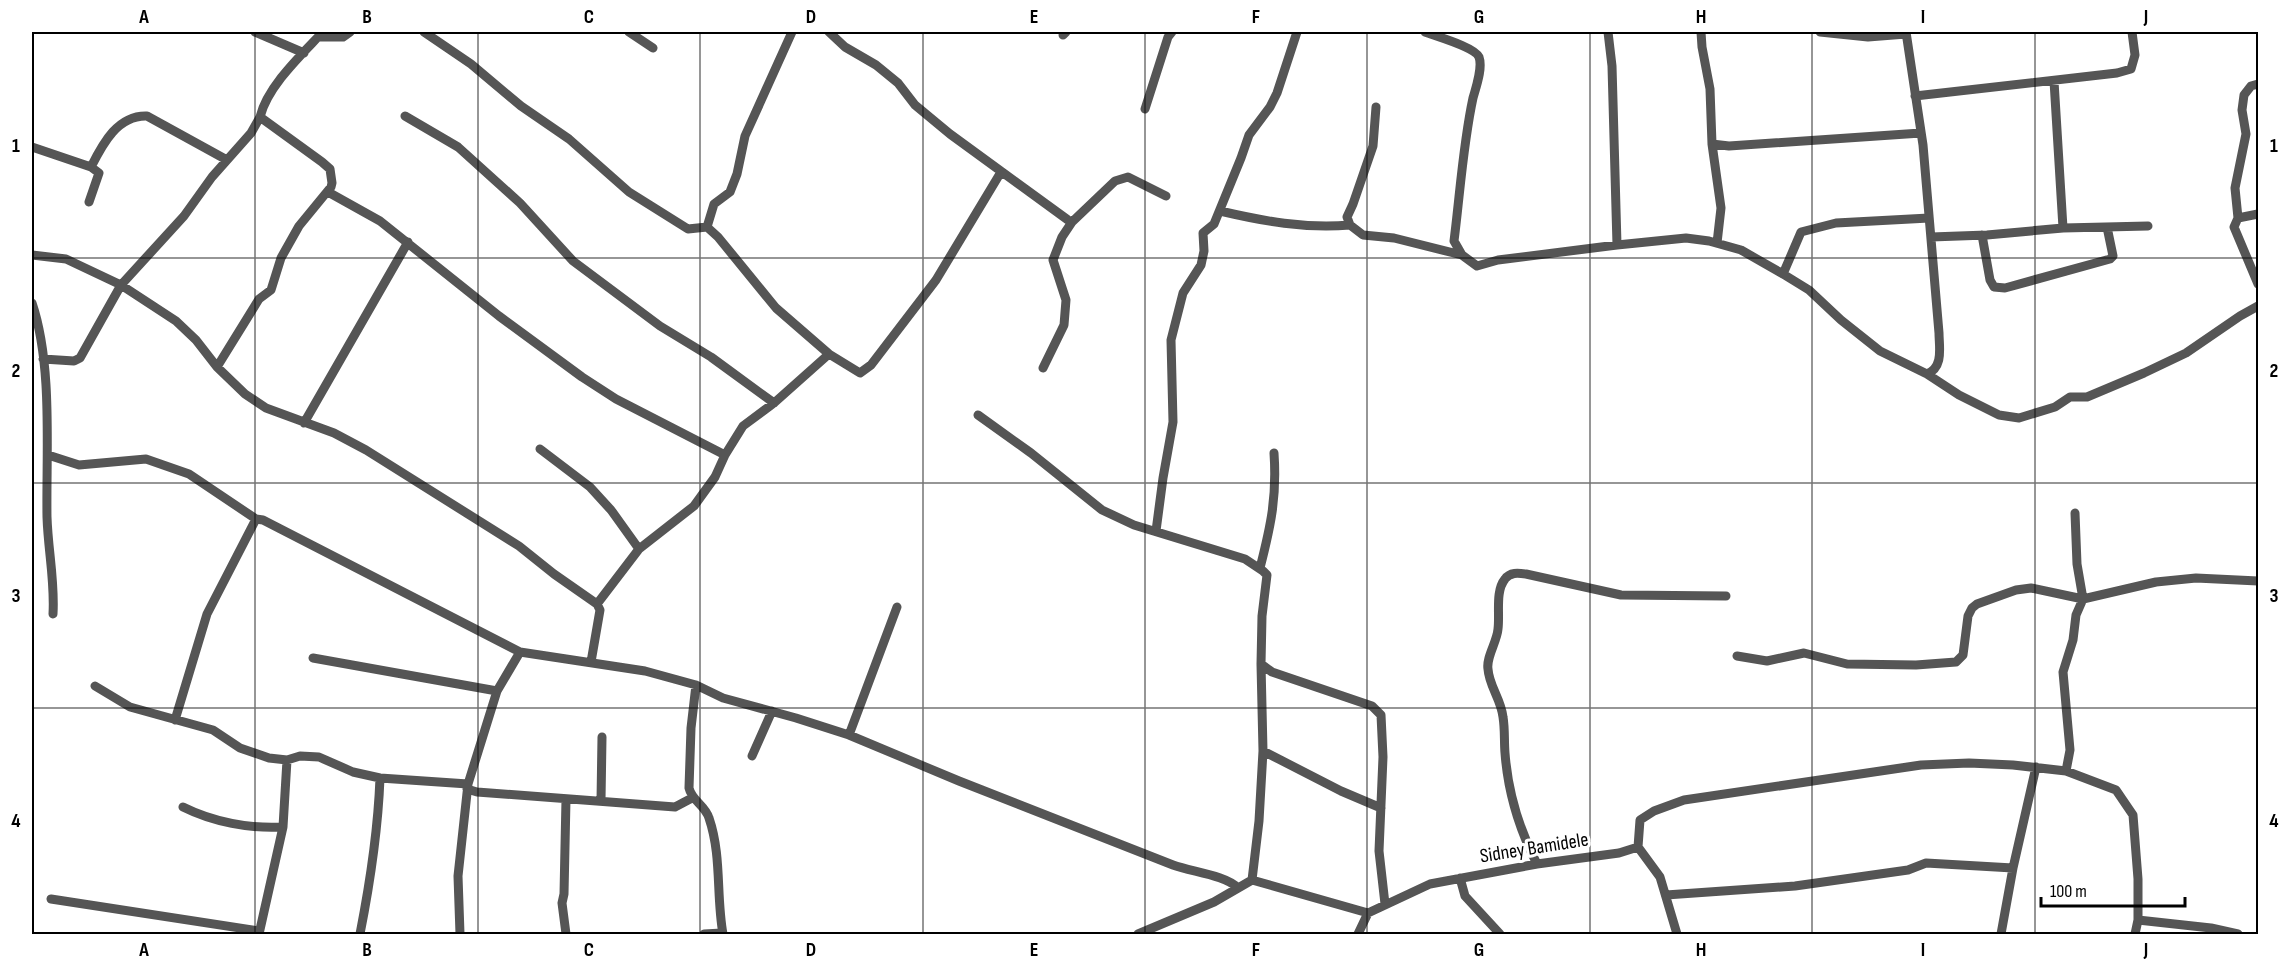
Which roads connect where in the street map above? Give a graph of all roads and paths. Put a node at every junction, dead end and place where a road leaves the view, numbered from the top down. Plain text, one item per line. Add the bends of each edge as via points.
1 (255, 32) edge
2 (350, 32) edge
3 (424, 32) edge
4 (629, 32) edge
5 (792, 32) edge
6 (829, 32) edge
7 (1172, 32) edge
8 (1297, 32) edge
9 (1425, 32) edge
10 (1608, 32) edge
11 (1701, 32) edge
12 (1820, 32) edge
13 (2132, 32) edge
14 (1906, 33) edge
15 (653, 48) dead end
16 (304, 52) junction
17 (2054, 81) junction
18 (2259, 84) edge
19 (1915, 96) junction
20 (1376, 107) dead end
21 (1145, 109) dead end
22 (405, 116) dead end
23 (260, 117) junction
24 (1921, 133) junction
25 (1712, 144) junction
26 (32, 147) edge
27 (227, 160) junction
28 (91, 167) junction
29 (1001, 171) junction
30 (328, 192) junction
31 (1166, 196) dead end
32 (89, 202) dead end
33 (1220, 211) junction
34 (2259, 214) edge
35 (1929, 218) junction
36 (2238, 218) junction
37 (1072, 222) junction
38 (1350, 225) junction
39 (2148, 226) dead end
40 (707, 227) junction
41 (2107, 227) junction
42 (2063, 228) junction
43 (1982, 235) junction
44 (1931, 237) junction
45 (408, 242) junction
46 (1717, 243) junction
47 (1617, 245) junction
48 (32, 255) edge
49 (1462, 255) junction
50 (1783, 274) junction
51 (2259, 284) edge
52 (121, 285) junction
53 (32, 303) edge
54 (2259, 306) edge
55 (829, 354) junction
56 (43, 359) junction
57 (217, 367) junction
58 (1043, 368) dead end
59 (1936, 368) junction
60 (1927, 374) junction
61 (1937, 381) junction
62 (774, 403) junction
63 (978, 415) dead end
64 (304, 423) junction
65 (540, 449) dead end
66 (1274, 453) dead end
67 (48, 455) junction
68 (725, 455) junction
69 (2075, 513) dead end
70 (256, 519) junction
71 (1156, 531) junction
72 (639, 549) junction
73 (1260, 568) junction
74 (2259, 581) edge
75 (1726, 596) dead end
76 (2083, 599) junction
77 (597, 604) junction
78 (897, 607) dead end
79 (53, 614) dead end
80 (520, 652) junction
81 (1737, 656) dead end
82 (313, 658) dead end
83 (591, 662) junction
84 (1261, 664) junction
85 (1272, 672) junction
86 (1261, 679) junction
87 (696, 685) junction
88 (95, 686) dead end
89 (497, 691) junction
90 (772, 711) junction
91 (175, 720) junction
92 (849, 735) junction
93 (602, 737) dead end
94 (1263, 751) junction
95 (752, 756) dead end
96 (287, 760) junction
97 (2037, 767) junction
98 (2066, 771) junction
99 (380, 778) junction
100 (468, 787) junction
101 (692, 798) junction
102 (566, 799) junction
103 (601, 801) junction
104 (183, 807) dead end
105 (1381, 808) junction
106 (283, 827) junction
107 (1638, 847) junction
108 (1537, 864) junction
109 (2013, 868) junction
110 (1460, 878) junction
111 (1252, 880) junction
112 (1238, 888) junction
113 (1666, 895) junction
114 (51, 899) dead end
115 (1385, 904) junction
116 (1368, 913) junction
117 (2138, 920) junction
118 (259, 933) edge
119 (360, 934) edge
120 (460, 934) edge
121 (566, 934) edge
122 (704, 934) edge
123 (722, 934) edge
124 (1138, 934) edge
125 (1358, 934) edge
126 (1500, 934) edge
127 (1677, 934) edge
128 (2001, 934) edge
129 (2136, 934) edge
130 (2238, 934) edge

1 - 16 street
2 - 16 street via 343,37 318,37
3 - 40 street via 569,139 629,192 688,230
4 - 15 street
5 - 40 street via 746,136 730,192 714,204
6 - 29 street via 845,47 876,65 898,83 915,105
7 - 21 street
8 - 33 street via 1277,93 1249,135
9 - 49 street via 1474,51 1479,58 1454,241
10 - 47 street
11 - 25 street via 1710,89
12 - 14 street via 1868,37
13 - 17 street via 2135,55 2131,69
14 - 19 street
16 - 23 street via 272,91
17 - 19 street
17 - 42 street
18 - 36 street via 2247,91 2242,110 2246,134 2235,188
19 - 24 street
20 - 38 street via 1372,146 1347,217
22 - 62 street via 458,147 520,203 573,261
23 - 27 street
23 - 30 street via 330,169 332,183
24 - 25 street
24 - 35 street
25 - 46 street via 1721,208
26 - 28 street
27 - 28 street via 147,116 135,116 115,129 102,144
27 - 52 street via 184,216
28 - 32 street via 99,173
29 - 37 street
29 - 55 street via 936,280 871,365 860,373
30 - 45 street via 381,221
30 - 57 street via 299,226 281,258 271,290 259,299
31 - 37 street via 1128,177 1115,180
33 - 38 street via 1320,228
33 - 71 street via 1214,224 1203,233 1201,265 1183,293 1171,340 1173,422
34 - 36 street
35 - 44 street
35 - 50 street via 1836,224 1801,232
36 - 51 street via 2234,226
37 - 58 street via 1053,260 1066,300 1064,325
38 - 49 street via 1363,235 1394,238
39 - 41 street
40 - 55 street via 776,308
41 - 42 street
41 - 43 street via 2113,251 2110,259 2005,288 1994,287 1990,280
42 - 43 street
43 - 44 street
44 - 59 street via 1940,355
45 - 64 street
45 - 68 street via 582,377 616,399
46 - 47 street via 1686,238
46 - 50 street via 1741,250
47 - 49 street via 1477,266
48 - 52 street via 66,259
50 - 60 street via 1809,290 1880,351
52 - 56 street via 80,358
52 - 57 street via 176,321
53 - 56 street
54 - 61 street via 2186,353 2144,373 2019,418 1999,415
55 - 62 street
56 - 67 street
57 - 64 street via 266,408
59 - 60 street
59 - 61 street
60 - 61 street
62 - 68 street via 743,426
63 - 71 street via 1095,506
64 - 77 street via 366,450 497,531
65 - 72 street via 590,487
66 - 73 street via 1276,486
67 - 70 street via 79,465 146,459 189,474
67 - 79 street via 47,520 55,590
68 - 72 street via 694,506
69 - 76 street
70 - 80 street
70 - 91 street via 207,614
71 - 73 street
72 - 77 street
73 - 84 street via 1267,575
74 - 76 street via 2196,578 2156,582
75 - 108 street via 1621,595 1526,574 1513,573 1505,578 1496,640 1487,667 1502,710 1516,816
76 - 81 street via 2023,588 1977,604 1969,614 1963,655 1956,662 1856,664 1804,653 1767,662
76 - 98 street via 2063,672 2070,750
77 - 83 street via 600,610
78 - 92 street
80 - 83 street
80 - 89 street
82 - 89 street
83 - 87 street
84 - 85 street
84 - 86 street
85 - 86 street
85 - 105 street via 1376,708 1383,727
86 - 94 street
87 - 90 street via 723,698
87 - 101 street via 691,728
88 - 91 street via 130,707
89 - 100 street
90 - 92 street
90 - 95 street
91 - 96 street via 213,730 240,748
92 - 112 street via 1173,865 1229,880
93 - 103 street
94 - 105 street
94 - 111 street
96 - 99 street via 319,757 353,772
96 - 106 street
97 - 98 street
97 - 107 street via 1921,765 1684,800 1640,820
97 - 109 street
98 - 117 street via 2116,790 2133,815
99 - 100 street
99 - 119 street via 377,825
100 - 102 street via 477,792
100 - 120 street via 458,876
101 - 103 street via 675,807
101 - 123 street via 709,818 719,868
102 - 103 street
102 - 121 street via 562,903
104 - 106 street via 201,816 261,828
105 - 115 street via 1379,851
106 - 118 street
107 - 108 street, Sidney Bamidele
107 - 113 street via 1659,877
108 - 110 street, Sidney Bamidele
109 - 113 street via 1926,863 1908,870 1795,886
109 - 128 street
110 - 115 street, Sidney Bamidele via 1430,884
110 - 126 street via 1465,896
111 - 112 street
111 - 116 street
112 - 124 street
113 - 127 street
114 - 118 street
115 - 116 street, Sidney Bamidele
116 - 125 street
117 - 129 street
117 - 130 street
122 - 123 street

